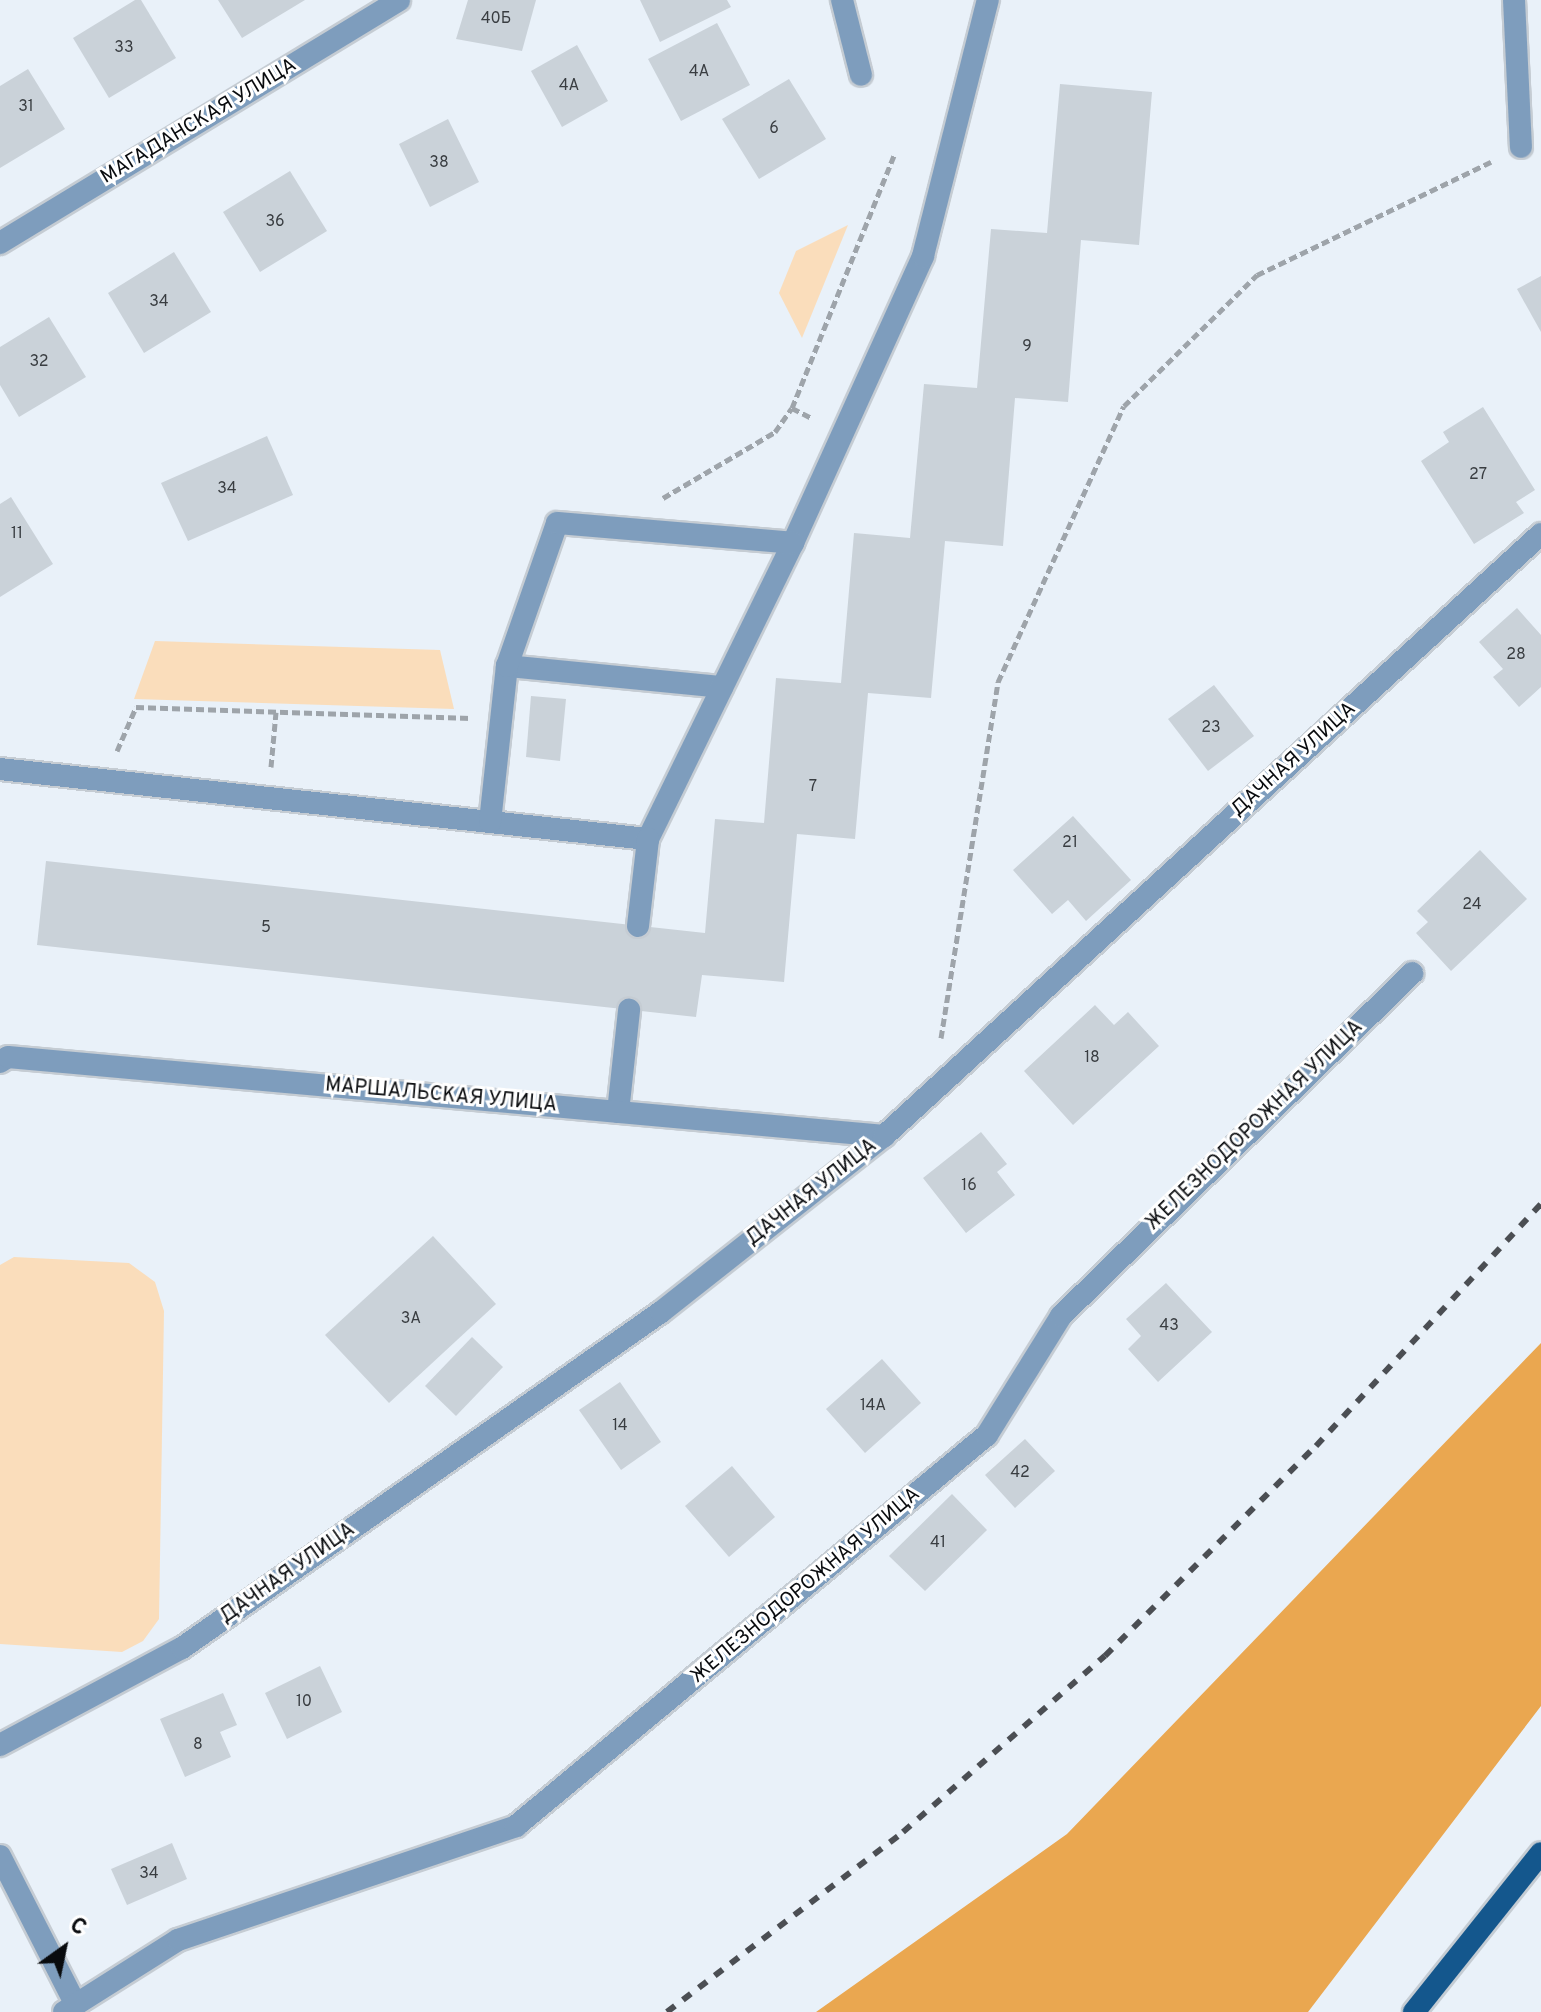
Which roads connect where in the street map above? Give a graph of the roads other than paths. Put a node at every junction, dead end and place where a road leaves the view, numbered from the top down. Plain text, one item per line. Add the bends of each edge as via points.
1 (399, 0) edge
2 (842, 0) edge
3 (988, 0) edge
4 (1514, 0) edge
5 (861, 75) dead end
6 (1521, 147) road end
7 (0, 243) edge
8 (1541, 534) edge
9 (793, 543) junction
10 (507, 666) junction
11 (722, 687) junction
12 (0, 769) edge
13 (490, 822) junction
14 (648, 839) junction
15 (638, 926) dead end
16 (1412, 973) dead end
17 (629, 1010) dead end
18 (3, 1053) edge
19 (618, 1112) junction
20 (884, 1136) junction
21 (0, 1745) edge
22 (1541, 1853) edge
23 (0, 1856) edge
24 (70, 2008) edge
25 (1414, 2012) edge

1 - 7 street, МАГАДАНСКАЯ УЛИЦА
2 - 5 street
3 - 9 street via 923,256
4 - 6 street
8 - 20 street, ДАЧНАЯ УЛИЦА
9 - 10 street via 557,523
9 - 11 street
10 - 11 street
10 - 13 street
11 - 14 street
12 - 13 street
13 - 14 street
14 - 15 street
16 - 24 street, ЖЕЛЕЗНОДОРОЖНАЯ УЛИЦА via 1061,1316 987,1435 516,1826 178,1940
17 - 19 street
18 - 19 street, МАРШАЛЬСКАЯ УЛИЦА
19 - 20 street, МАРШАЛЬСКАЯ УЛИЦА
20 - 21 street, ДАЧНАЯ УЛИЦА via 661,1312 182,1648
22 - 25 main road
23 - 24 street

